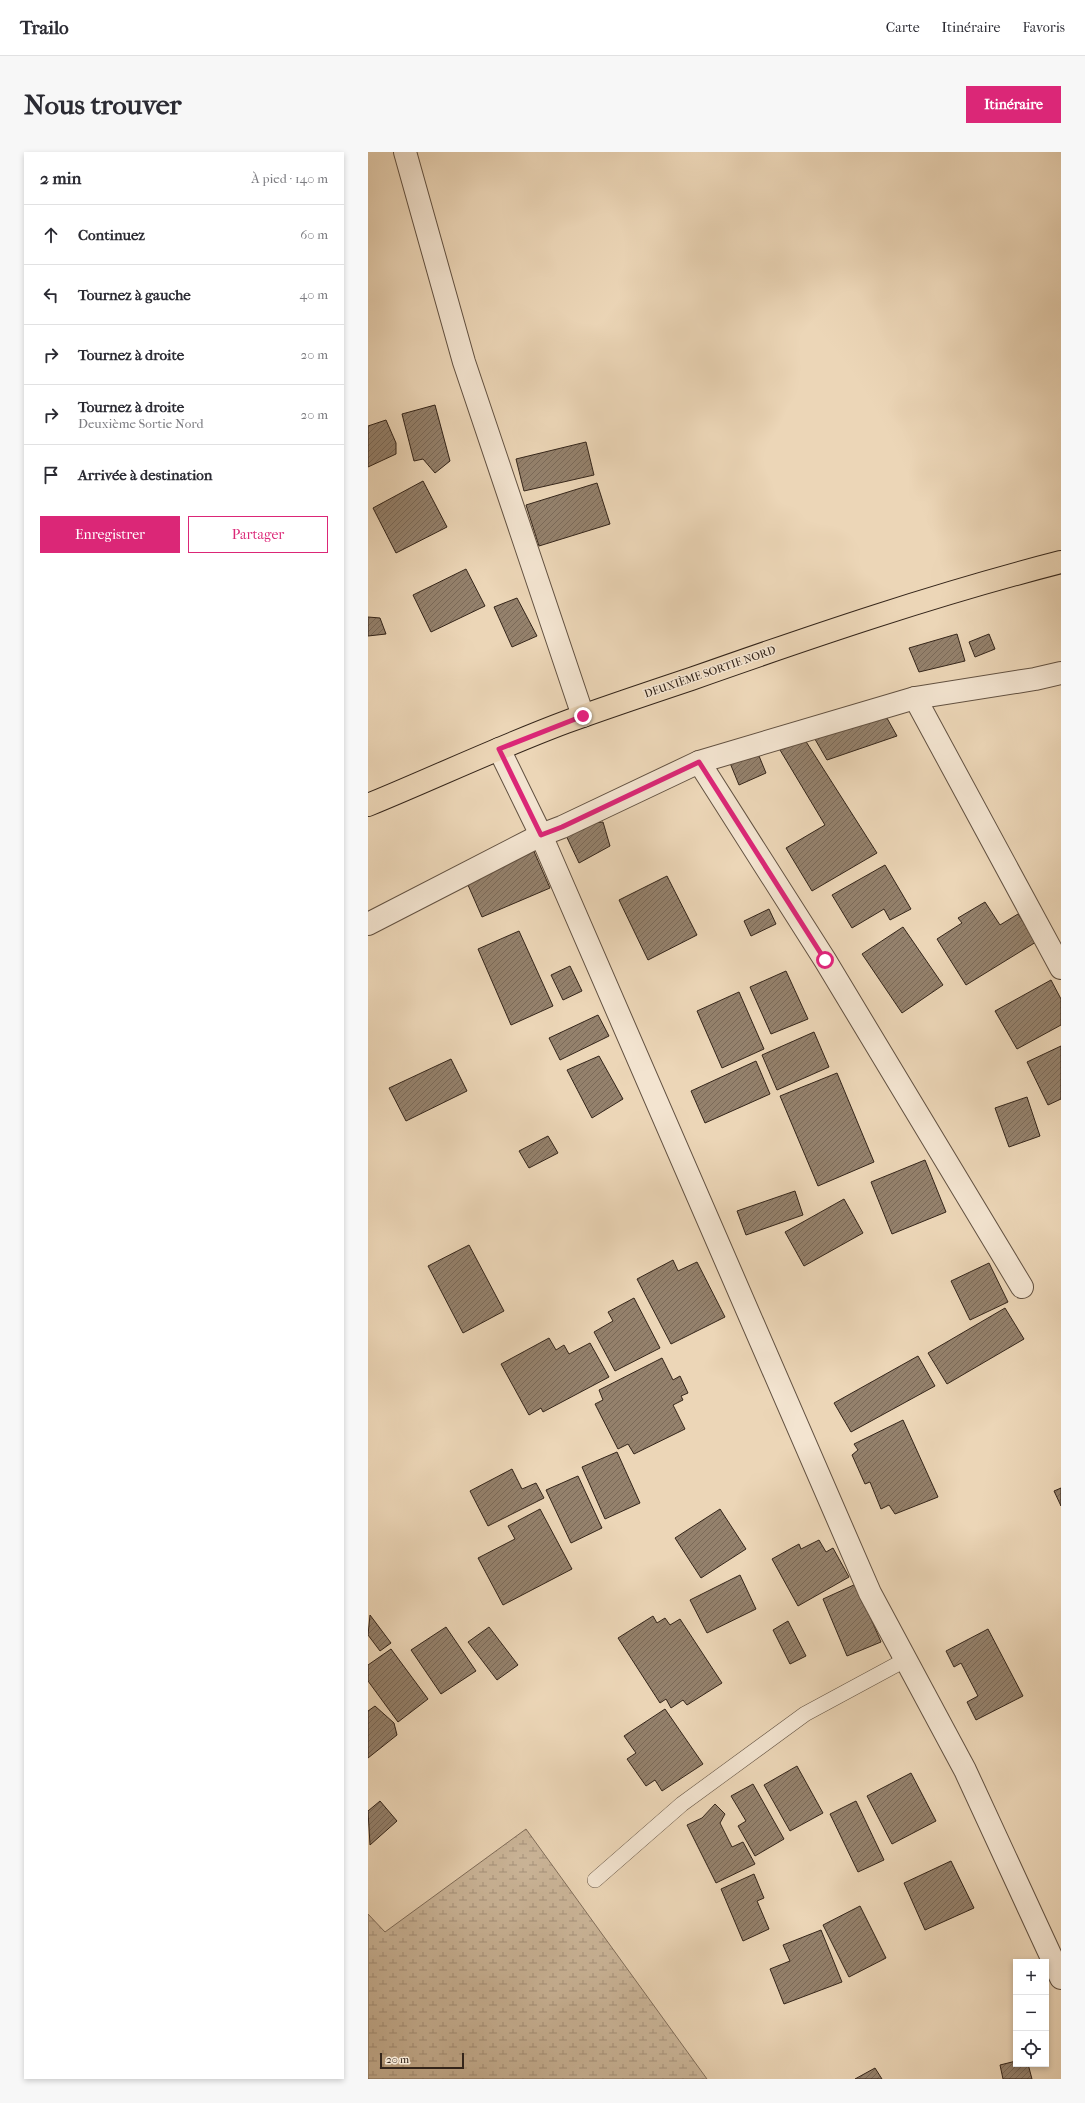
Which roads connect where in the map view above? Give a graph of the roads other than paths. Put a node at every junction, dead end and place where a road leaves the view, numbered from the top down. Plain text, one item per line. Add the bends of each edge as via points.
1 (405, 152) edge
2 (1061, 562) edge
3 (1061, 673) edge
4 (915, 698) junction
5 (583, 716) junction
6 (499, 749) junction
7 (699, 762) junction
8 (368, 805) edge
9 (541, 835) junction
10 (368, 924) edge
11 (1061, 968) edge
12 (1022, 1287) dead end
13 (904, 1660) junction
14 (595, 1880) dead end
15 (1061, 1978) edge

1 - 5 street via 464,362
2 - 5 main road, DEUXIÈME SORTIE NORD via 880,615
3 - 4 street
4 - 7 street
4 - 11 street
5 - 6 main road, DEUXIÈME SORTIE NORD
6 - 8 main road, DEUXIÈME SORTIE NORD
6 - 9 street
7 - 9 street
7 - 12 street via 825,960
9 - 10 street
9 - 13 street via 866,1586
13 - 14 lane via 805,1714 682,1804
13 - 15 street via 965,1770

